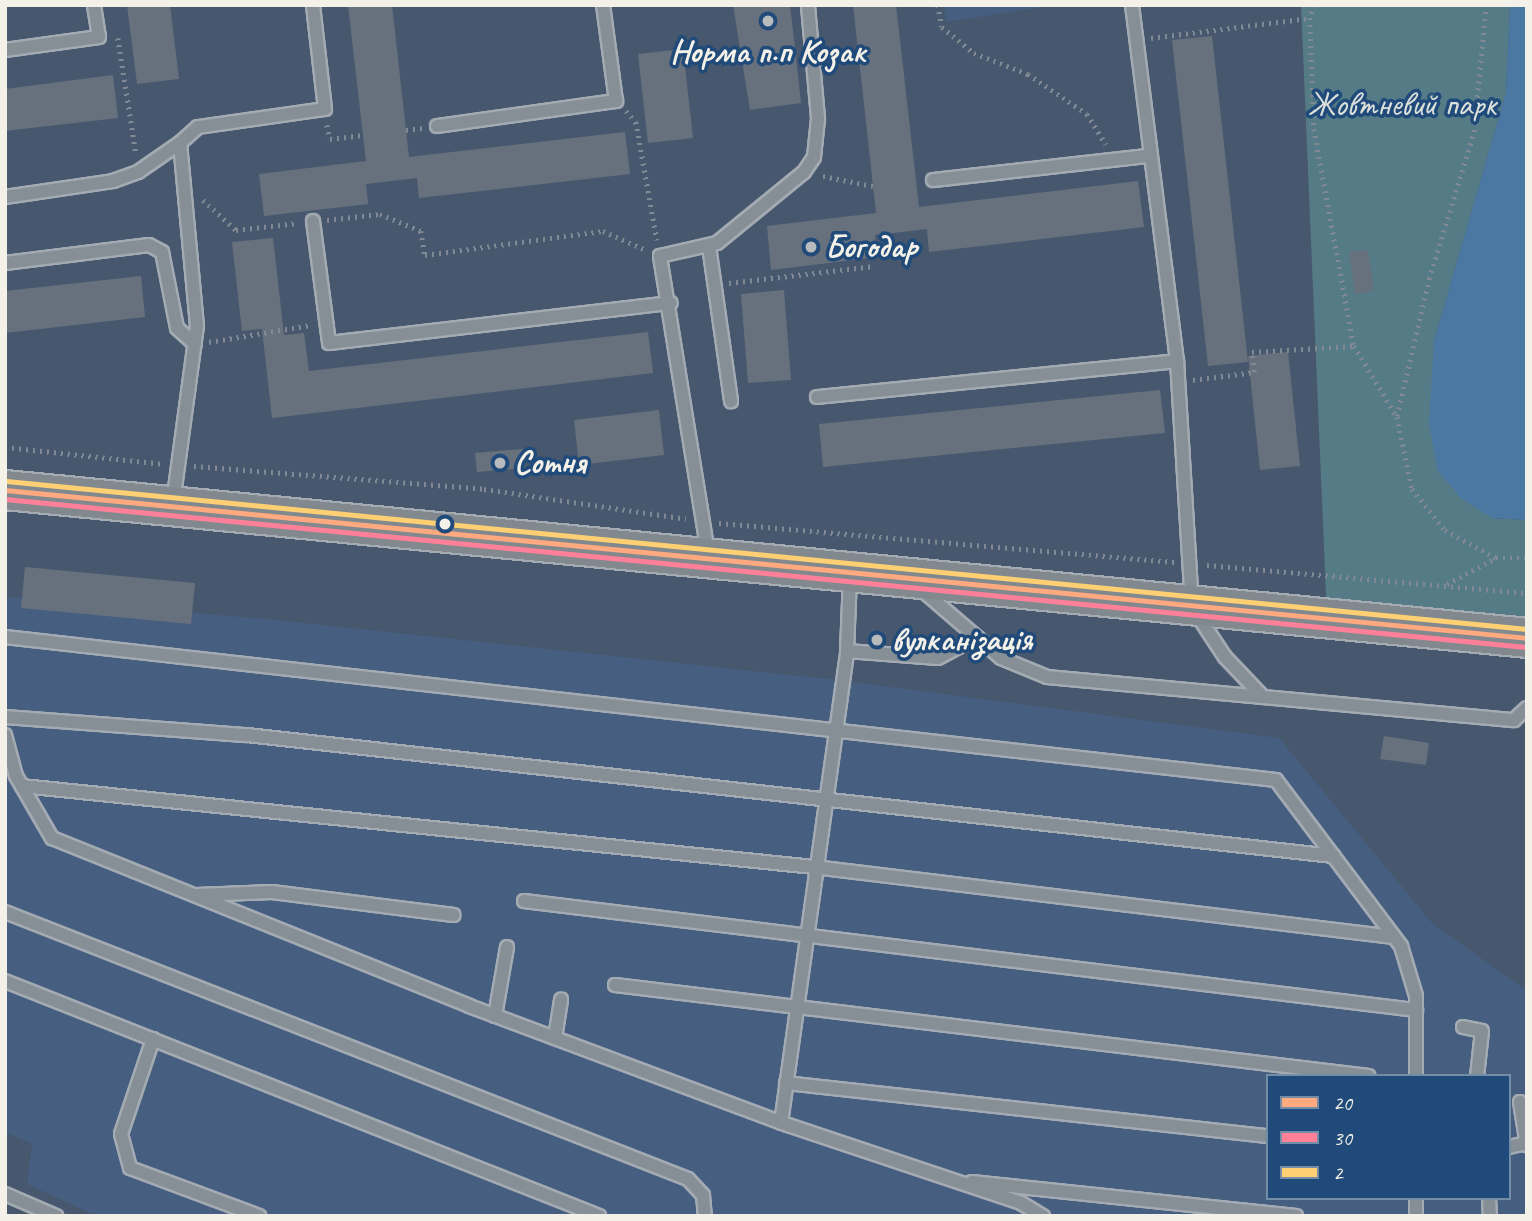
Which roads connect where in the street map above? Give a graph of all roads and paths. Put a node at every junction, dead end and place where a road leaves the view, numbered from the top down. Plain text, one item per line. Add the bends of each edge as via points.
1 (94, 5) edge
2 (313, 5) edge
3 (603, 5) edge
4 (808, 5) edge
5 (938, 5) edge
6 (1132, 5) edge
7 (1314, 5) edge
8 (1486, 5) edge
9 (1310, 18) junction
10 (99, 37) junction
11 (1136, 40) junction
12 (5, 50) edge
13 (616, 101) junction
14 (325, 109) junction
15 (437, 126) dead end
16 (363, 135) dead end
17 (180, 144) junction
18 (1147, 156) junction
19 (1114, 157) junction
20 (138, 172) junction
21 (804, 172) junction
22 (933, 180) dead end
23 (185, 183) junction
24 (873, 186) dead end
25 (5, 197) edge
26 (313, 221) junction
27 (709, 246) junction
28 (660, 256) junction
29 (5, 263) edge
30 (874, 266) dead end
31 (714, 285) junction
32 (671, 303) junction
33 (327, 323) junction
34 (195, 344) junction
35 (1353, 346) junction
36 (1177, 360) junction
37 (1179, 382) junction
38 (817, 397) dead end
39 (731, 401) dead end
40 (1397, 417) junction
41 (5, 447) edge
42 (176, 466) junction
43 (5, 490) edge
44 (172, 506) junction
45 (702, 522) junction
46 (1496, 558) junction
47 (1527, 558) edge
48 (709, 560) junction
49 (1192, 564) junction
50 (850, 573) junction
51 (908, 578) junction
52 (1445, 585) junction
53 (1527, 593) edge
54 (1192, 607) junction
55 (5, 637) edge
56 (977, 637) junction
57 (1527, 638) edge
58 (847, 651) junction
59 (1263, 697) junction
60 (1527, 708) edge
61 (5, 717) edge
62 (832, 730) junction
63 (5, 735) edge
64 (22, 786) junction
65 (824, 796) junction
66 (1333, 856) junction
67 (814, 867) junction
68 (193, 895) junction
69 (524, 901) dead end
70 (5, 912) edge
71 (454, 915) dead end
72 (806, 932) junction
73 (1394, 937) junction
74 (507, 947) dead end
75 (5, 981) edge
76 (615, 985) dead end
77 (561, 999) dead end
78 (796, 1006) junction
79 (1416, 1010) junction
80 (495, 1016) junction
81 (1464, 1027) dead end
82 (555, 1038) junction
83 (153, 1039) junction
84 (1352, 1074) edge
85 (1416, 1074) edge
86 (1477, 1074) edge
87 (786, 1083) junction
88 (1521, 1102) dead end
89 (781, 1123) junction
90 (1266, 1136) edge
91 (1527, 1144) edge
92 (955, 1181) junction
93 (5, 1194) edge
94 (50, 1214) edge
95 (260, 1216) edge
96 (598, 1216) edge
97 (705, 1216) edge
98 (1043, 1216) edge
99 (1296, 1216) edge

1 - 10 lane
2 - 14 lane
3 - 13 lane
4 - 21 lane via 818,118 814,157
5 - 19 path via 942,27 974,53 1028,74 1087,114
6 - 11 lane
7 - 9 path
8 - 40 path via 1474,132 1429,279
9 - 11 path
9 - 35 path via 1314,129
10 - 12 lane
10 - 20 path via 118,36
11 - 18 lane
13 - 15 lane
13 - 28 path via 636,122
14 - 16 path via 330,139
14 - 17 lane via 198,127
17 - 20 lane
17 - 23 lane
18 - 19 lane
18 - 36 lane
19 - 22 lane
20 - 25 lane via 113,181
21 - 24 path
21 - 27 lane
23 - 26 path via 236,230
23 - 34 lane
26 - 28 path via 380,214 421,231 425,255 603,231
26 - 33 lane
27 - 28 lane
27 - 31 lane
28 - 32 lane
29 - 34 lane via 149,244 162,252 177,328
30 - 31 path
31 - 39 lane
32 - 33 lane via 330,343
32 - 45 lane
33 - 34 path
34 - 42 lane
35 - 37 path via 1252,352 1254,372
35 - 40 path
36 - 37 lane
36 - 38 lane
37 - 49 lane
40 - 46 path via 1412,489 1445,530
41 - 42 path
42 - 44 lane
42 - 45 path via 484,489
43 - 44 main road
44 - 48 main road
45 - 48 lane
45 - 49 path
46 - 47 path
46 - 52 path
48 - 50 main road
49 - 52 path
49 - 54 lane
50 - 51 main road
50 - 58 lane
51 - 54 main road
51 - 56 lane
52 - 53 path
54 - 57 main road
54 - 59 lane via 1224,657
55 - 62 lane
56 - 58 lane via 938,658
56 - 59 lane via 1001,658 1047,677
58 - 62 lane
59 - 60 lane via 1514,720
61 - 65 lane via 234,733
62 - 65 lane
62 - 66 lane via 1276,780
63 - 64 lane
64 - 67 lane
64 - 68 lane via 51,838
65 - 66 lane
65 - 67 lane
66 - 73 lane
67 - 72 lane
67 - 73 lane
68 - 71 lane via 272,892
68 - 80 lane
69 - 72 lane
70 - 97 lane via 688,1179 703,1195
72 - 78 lane
72 - 79 lane
73 - 79 lane via 1401,946
74 - 80 lane
75 - 83 lane
76 - 78 lane
77 - 82 lane
78 - 84 lane
78 - 87 lane
79 - 85 lane
80 - 82 lane
81 - 86 lane via 1482,1031
82 - 89 lane
83 - 95 lane via 121,1134 130,1168
83 - 96 lane
87 - 89 lane
87 - 90 lane
88 - 91 lane
89 - 92 lane
92 - 98 lane
92 - 99 lane
93 - 94 lane

